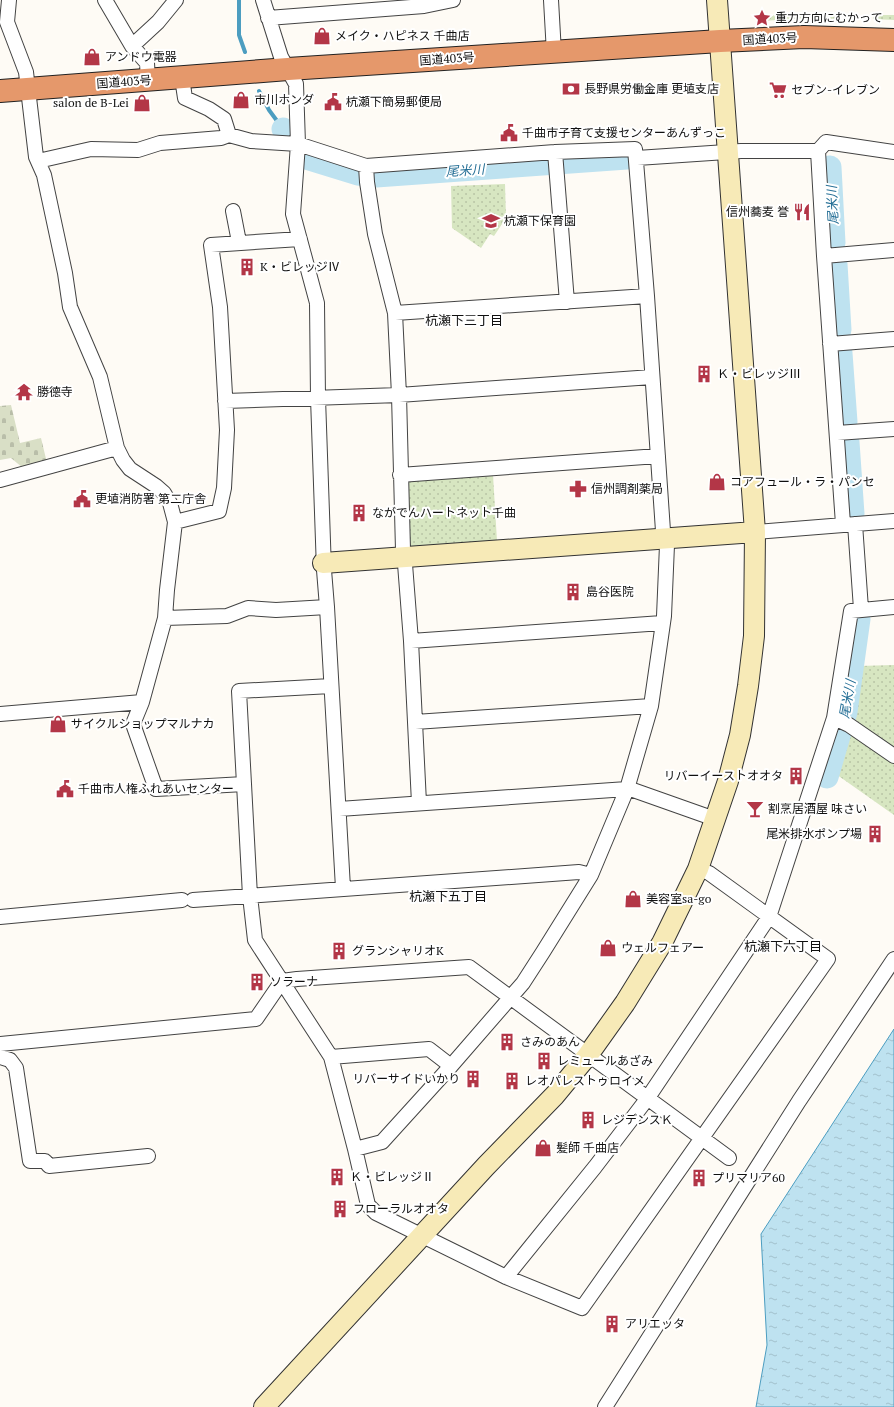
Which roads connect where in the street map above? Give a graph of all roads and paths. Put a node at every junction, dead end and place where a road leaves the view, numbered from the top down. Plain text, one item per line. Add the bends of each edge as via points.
1 (9, 0) edge
2 (105, 0) edge
3 (176, 0) edge
4 (263, 0) edge
5 (452, 0) edge
6 (551, 0) edge
7 (717, 0) edge
8 (268, 18) junction
9 (894, 40) edge
10 (720, 41) junction
11 (132, 46) junction
12 (554, 53) junction
13 (288, 69) junction
14 (182, 78) junction
15 (148, 80) junction
16 (28, 88) junction
17 (0, 91) edge
18 (229, 136) junction
19 (298, 144) junction
20 (818, 151) junction
21 (728, 152) junction
22 (894, 152) edge
23 (637, 158) junction
24 (555, 159) junction
25 (38, 161) junction
26 (366, 172) junction
27 (233, 211) dead end
28 (300, 239) junction
29 (238, 242) junction
30 (894, 250) edge
31 (824, 256) junction
32 (647, 296) junction
33 (567, 302) junction
34 (395, 313) junction
35 (894, 339) edge
36 (830, 344) junction
37 (652, 377) junction
38 (399, 395) junction
39 (318, 398) junction
40 (225, 402) junction
41 (894, 429) edge
42 (837, 433) junction
43 (117, 448) junction
44 (658, 456) junction
45 (400, 474) junction
46 (0, 480) edge
47 (894, 521) edge
48 (175, 522) junction
49 (849, 524) junction
50 (755, 532) junction
51 (665, 538) junction
52 (404, 557) junction
53 (323, 562) junction
54 (327, 607) junction
55 (894, 607) edge
56 (861, 609) junction
57 (165, 618) junction
58 (662, 623) junction
59 (411, 641) junction
60 (331, 686) junction
61 (142, 702) junction
62 (651, 706) junction
63 (0, 714) edge
64 (840, 721) junction
65 (415, 722) junction
66 (894, 756) edge
67 (244, 784) junction
68 (627, 789) junction
69 (419, 803) junction
70 (339, 809) junction
71 (715, 819) junction
72 (698, 869) junction
73 (591, 874) junction
74 (344, 888) junction
75 (250, 896) junction
76 (0, 917) edge
77 (769, 917) junction
78 (894, 959) edge
79 (282, 981) junction
80 (510, 998) junction
81 (0, 1044) edge
82 (588, 1054) junction
83 (0, 1057) edge
84 (331, 1057) junction
85 (451, 1066) junction
86 (647, 1099) junction
87 (701, 1138) junction
88 (355, 1149) junction
89 (148, 1156) dead end
90 (729, 1158) dead end
91 (423, 1235) junction
92 (506, 1277) junction
93 (264, 1407) edge
94 (605, 1407) edge

1 - 16 street via 7,22 26,72
2 - 11 street
3 - 11 street via 158,22
4 - 8 street
5 - 8 street via 424,6
6 - 12 street
7 - 10 street
8 - 13 street via 281,57
9 - 10 highway, 国道403号 via 804,37
10 - 12 highway, 国道403号
10 - 21 street
11 - 15 street via 147,63
12 - 13 highway, 国道403号
13 - 14 highway, 国道403号
13 - 19 street via 296,84
14 - 15 highway, 国道403号
14 - 18 street via 185,98 210,109 224,119
15 - 16 highway, 国道403号
16 - 17 highway, 国道403号
16 - 25 street
18 - 19 street via 251,141
18 - 25 street via 160,143 138,150 91,149
19 - 26 street
19 - 28 street via 293,214
20 - 21 street
20 - 22 street via 826,142
20 - 31 street
21 - 23 street
21 - 50 street
23 - 24 street via 635,149
23 - 32 street
24 - 26 street
24 - 33 street
25 - 43 street via 44,176 70,307 100,377
26 - 34 street via 375,234
27 - 29 street
28 - 29 street
28 - 39 street via 317,303
29 - 40 street via 211,245 220,307
30 - 31 street
31 - 36 street
32 - 33 street
32 - 37 street
33 - 34 street
34 - 38 street
35 - 36 street
36 - 42 street
37 - 38 street
37 - 44 street
38 - 39 street
38 - 45 street
39 - 40 street
39 - 53 street
40 - 48 street via 227,430 224,488 219,511
41 - 42 street
42 - 49 street
43 - 46 street
43 - 48 street via 130,469 164,493
44 - 45 street
44 - 51 street
45 - 52 street
47 - 49 street
48 - 57 street
49 - 50 street
49 - 56 street
50 - 51 street
50 - 71 street via 754,636 748,686 740,735
51 - 52 street
51 - 58 street via 667,545
52 - 53 street
52 - 59 street
53 - 54 street
54 - 57 street via 276,610 248,608 227,616
54 - 60 street
55 - 56 street
56 - 64 street via 851,611
57 - 61 street
58 - 59 street
58 - 62 street
59 - 65 street
60 - 67 street via 239,691
60 - 70 street
61 - 63 street
61 - 67 street via 134,724 156,789
62 - 65 street
62 - 68 street
64 - 66 street
64 - 77 street
65 - 69 street
67 - 75 street
68 - 69 street
68 - 71 street
68 - 73 street
69 - 70 street
70 - 74 street
71 - 72 street
72 - 77 street via 709,873
72 - 82 street via 662,943 625,1003
73 - 74 street via 579,872
73 - 80 street via 535,964
74 - 75 street
75 - 76 street
75 - 79 street via 255,940
77 - 86 street
77 - 87 street via 828,959
78 - 94 street via 799,1101
79 - 80 street via 469,966
79 - 81 street via 256,1019
79 - 84 street
80 - 82 street
80 - 85 street
82 - 86 street
82 - 91 street via 555,1095
83 - 89 street via 10,1060 16,1068 30,1161 45,1161 49,1166
84 - 85 street via 429,1049
84 - 88 street
85 - 88 street via 382,1142
86 - 87 street
86 - 92 street
87 - 90 street
87 - 92 street via 582,1308
88 - 91 street via 368,1205 376,1213
91 - 92 street
91 - 93 street

